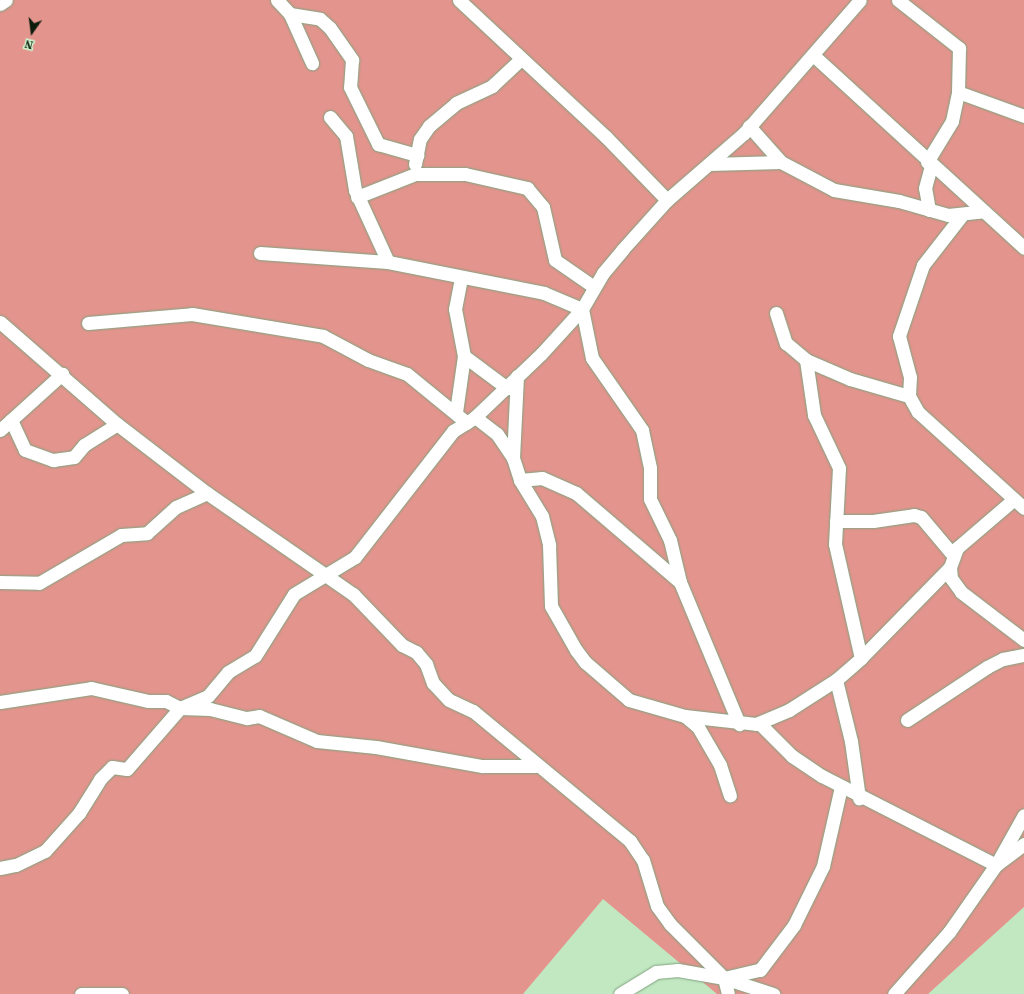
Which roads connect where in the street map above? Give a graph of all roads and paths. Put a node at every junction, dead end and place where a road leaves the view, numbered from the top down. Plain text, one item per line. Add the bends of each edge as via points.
1 (6, 0) edge
2 (277, 0) edge
3 (459, 0) edge
4 (860, 0) edge
5 (898, 0) edge
6 (0, 4) edge
7 (473, 5) edge
8 (290, 14) junction
9 (813, 55) junction
10 (520, 60) junction
11 (312, 63) dead end
12 (958, 92) junction
13 (1024, 116) edge
14 (330, 117) dead end
15 (749, 126) junction
16 (417, 155) junction
17 (781, 162) junction
18 (709, 164) junction
19 (929, 164) junction
20 (415, 174) junction
21 (357, 197) junction
22 (667, 200) junction
23 (929, 210) junction
24 (984, 211) junction
25 (962, 215) junction
26 (1024, 248) edge
27 (260, 253) dead end
28 (388, 262) junction
29 (461, 278) junction
30 (594, 287) junction
31 (582, 309) junction
32 (776, 313) dead end
33 (0, 322) edge
34 (88, 323) dead end
35 (464, 356) junction
36 (806, 360) junction
37 (62, 374) junction
38 (517, 376) junction
39 (507, 388) junction
40 (909, 396) junction
41 (456, 412) junction
42 (11, 420) dead end
43 (471, 420) junction
44 (117, 424) junction
45 (0, 430) edge
46 (513, 458) junction
47 (520, 480) junction
48 (207, 494) junction
49 (1013, 500) junction
50 (1024, 508) edge
51 (836, 521) junction
52 (952, 561) junction
53 (323, 575) junction
54 (0, 582) edge
55 (680, 582) junction
56 (1024, 640) edge
57 (1024, 655) edge
58 (861, 658) junction
59 (836, 680) junction
60 (0, 702) edge
61 (180, 708) junction
62 (685, 716) junction
63 (907, 720) dead end
64 (759, 723) junction
65 (739, 724) junction
66 (536, 766) junction
67 (841, 787) junction
68 (730, 795) dead end
69 (859, 798) junction
70 (1024, 814) edge
71 (1024, 844) edge
72 (996, 866) junction
73 (0, 868) edge
74 (724, 978) junction
75 (81, 994) edge
76 (122, 994) edge
77 (620, 994) edge
78 (728, 994) edge
79 (773, 994) edge
80 (894, 994) edge

1 - 6 street
2 - 8 street
3 - 7 street
4 - 9 street
5 - 12 street via 958,48
7 - 10 street
8 - 11 street
8 - 16 street via 320,19 330,28 352,60 350,87 378,144
9 - 15 street
9 - 19 street
10 - 16 street via 492,86 456,104 429,126
10 - 22 street via 606,137
12 - 13 street
12 - 19 street via 952,121
14 - 21 street via 346,136
15 - 17 street
15 - 18 street
16 - 20 street
17 - 18 street
17 - 23 street via 834,190
18 - 22 street
19 - 23 street via 925,188
19 - 24 street
20 - 21 street
20 - 30 street via 465,174 527,188 543,207 555,260
21 - 28 street
22 - 30 street
23 - 25 street
24 - 25 street
24 - 26 street
25 - 40 street via 923,264 899,336 910,377
27 - 28 street
28 - 29 street
29 - 31 street via 544,293
29 - 35 street via 455,309
30 - 31 street
31 - 38 street
31 - 55 street via 592,358 642,430 650,468 650,498 670,540
32 - 36 street via 786,343
33 - 37 street
34 - 41 street via 192,314 323,336 368,360 407,374 441,404
35 - 39 street
35 - 41 street
36 - 40 street via 850,379
36 - 51 street via 814,415 839,468
37 - 44 street
37 - 45 street
38 - 39 street
38 - 46 street
39 - 43 street
40 - 49 street via 918,412
41 - 43 street
42 - 44 street via 26,450 53,460 74,457 84,445
43 - 46 street via 497,434
43 - 53 street via 453,431 423,464 355,557
44 - 48 street
46 - 47 street
47 - 55 street via 542,478 576,493
47 - 62 street via 546,530 551,606 576,650 585,662 629,700
48 - 53 street
48 - 54 street via 176,507 147,533 121,535 39,583
49 - 50 street
49 - 52 street
51 - 52 street via 873,521 914,515 922,517
51 - 58 street via 835,544
52 - 56 street via 951,578 961,592
52 - 58 street
53 - 61 street via 294,594 255,656 228,672 208,696
53 - 66 street via 353,594 402,645 416,652 426,664 433,683 449,700 473,711
55 - 65 street
57 - 63 street via 1003,658
58 - 59 street
59 - 64 street via 790,710
59 - 69 street via 851,741
60 - 61 street via 91,688 148,701 166,701
61 - 66 street via 210,709 247,718 259,716 316,741 342,746 376,747 482,766
61 - 73 street via 127,769 112,767 100,778 79,813 45,852 33,859
62 - 65 street
62 - 68 street via 711,748
64 - 65 street
64 - 67 street via 792,756
66 - 74 street via 630,842 643,860 657,906 670,924
67 - 69 street
67 - 74 street via 823,866 794,925 760,970
69 - 72 street
70 - 72 street
71 - 72 street
72 - 80 street via 949,932
74 - 77 street via 678,970 656,972
74 - 78 street
74 - 79 street
75 - 76 street

